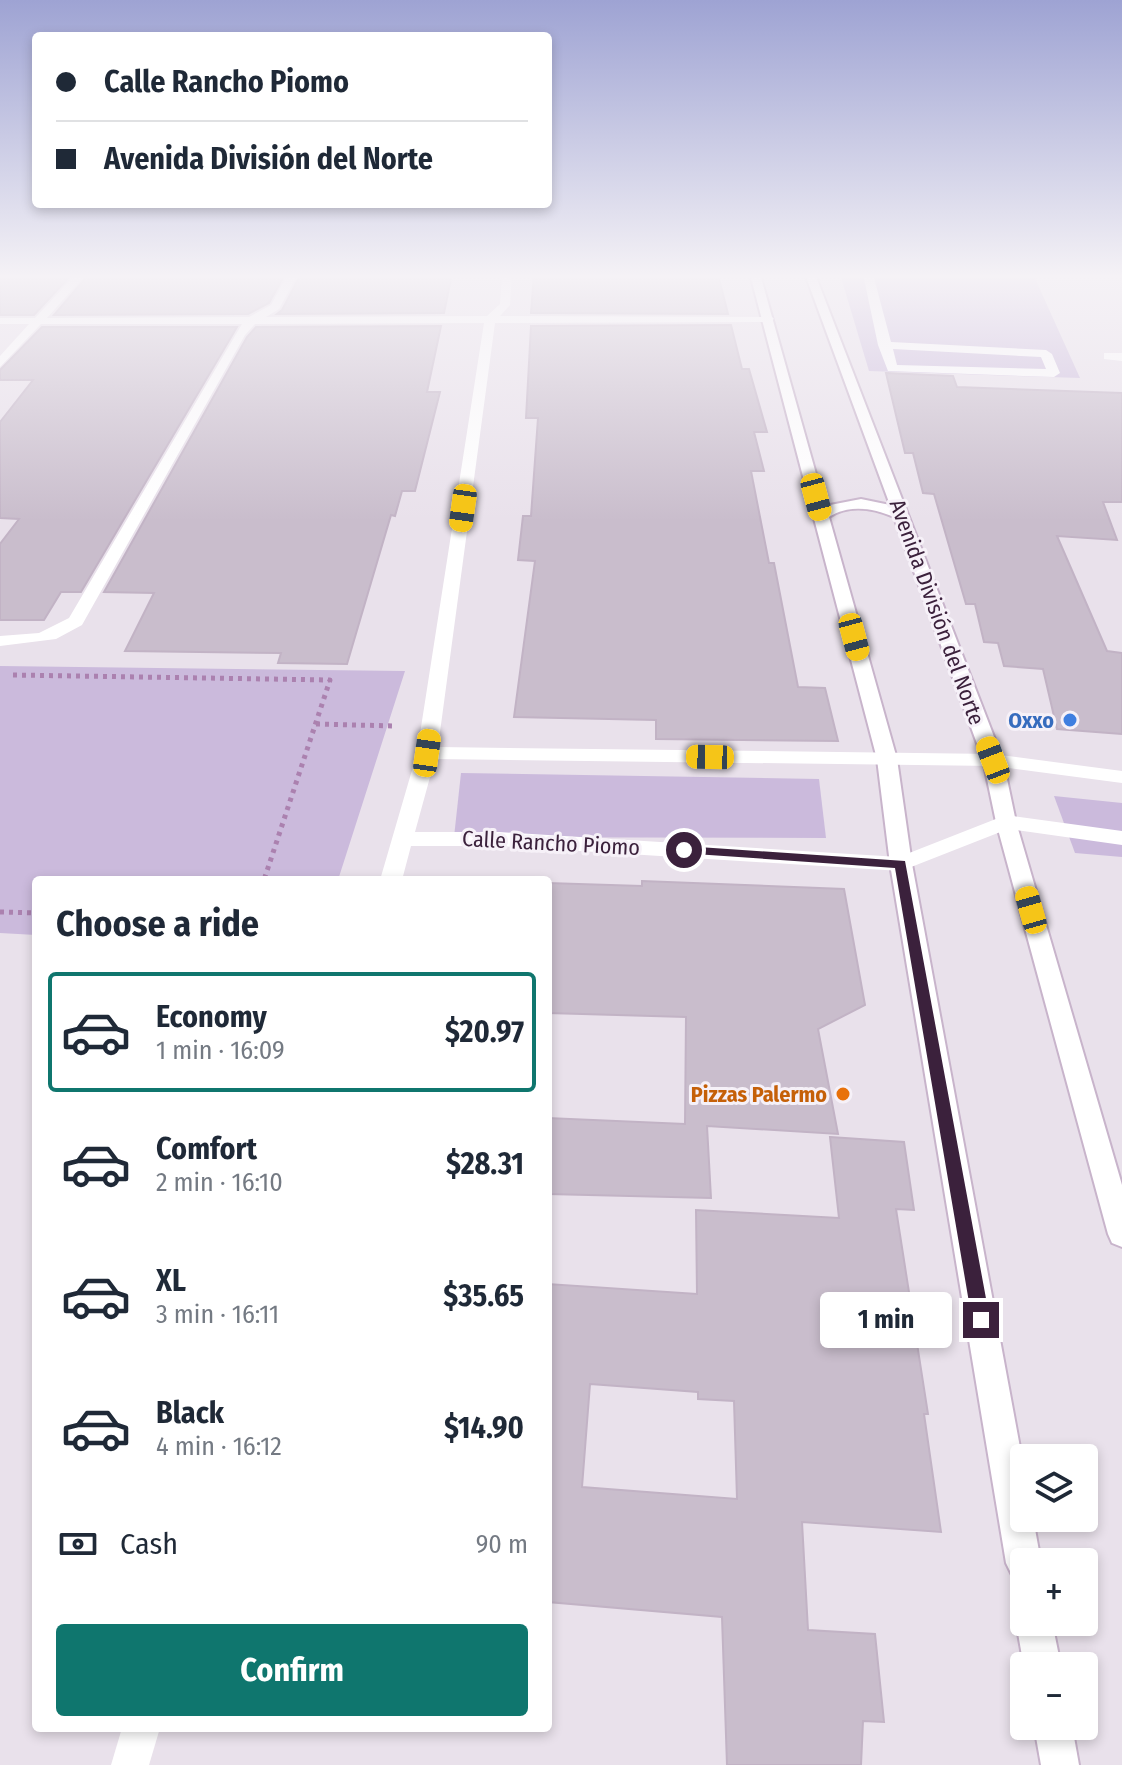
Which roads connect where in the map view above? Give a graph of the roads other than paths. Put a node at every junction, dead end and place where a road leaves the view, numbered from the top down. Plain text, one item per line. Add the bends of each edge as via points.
1 (227, 356) edge
2 (485, 356) edge
3 (778, 356) edge
4 (841, 356) edge
5 (888, 356) edge
6 (1047, 356) edge
7 (812, 480) junction
8 (889, 482) junction
9 (821, 515) junction
10 (902, 515) junction
11 (0, 641) edge
12 (427, 753) junction
13 (887, 759) junction
14 (993, 760) junction
15 (1122, 777) edge
16 (1006, 822) junction
17 (1122, 838) edge
18 (403, 839) junction
19 (901, 864) junction
20 (392, 876) edge
21 (1122, 1234) edge
22 (1021, 1548) edge
23 (140, 1732) edge
24 (1056, 1740) edge
25 (130, 1765) edge
26 (1060, 1765) edge

1 - 11 street via 76,621 66,630 30,641
2 - 12 street
3 - 7 street
4 - 8 street, Avenida División del Norte
5 - 6 street via 892,368 1054,373
7 - 8 street via 854,493 877,490
7 - 9 street
8 - 10 street, Avenida División del Norte
9 - 10 street via 836,506 861,504
9 - 13 street
10 - 14 street, Avenida División del Norte
12 - 13 street
12 - 18 street
13 - 14 street
13 - 19 street
14 - 15 street
14 - 16 street, Avenida División del Norte
16 - 17 street, Calle Rancho Piomo
16 - 19 street, Calle Rancho Piomo
16 - 21 street, Avenida División del Norte
18 - 19 street, Calle Rancho Piomo via 499,839
18 - 20 street
19 - 22 street
23 - 25 street
24 - 26 street

